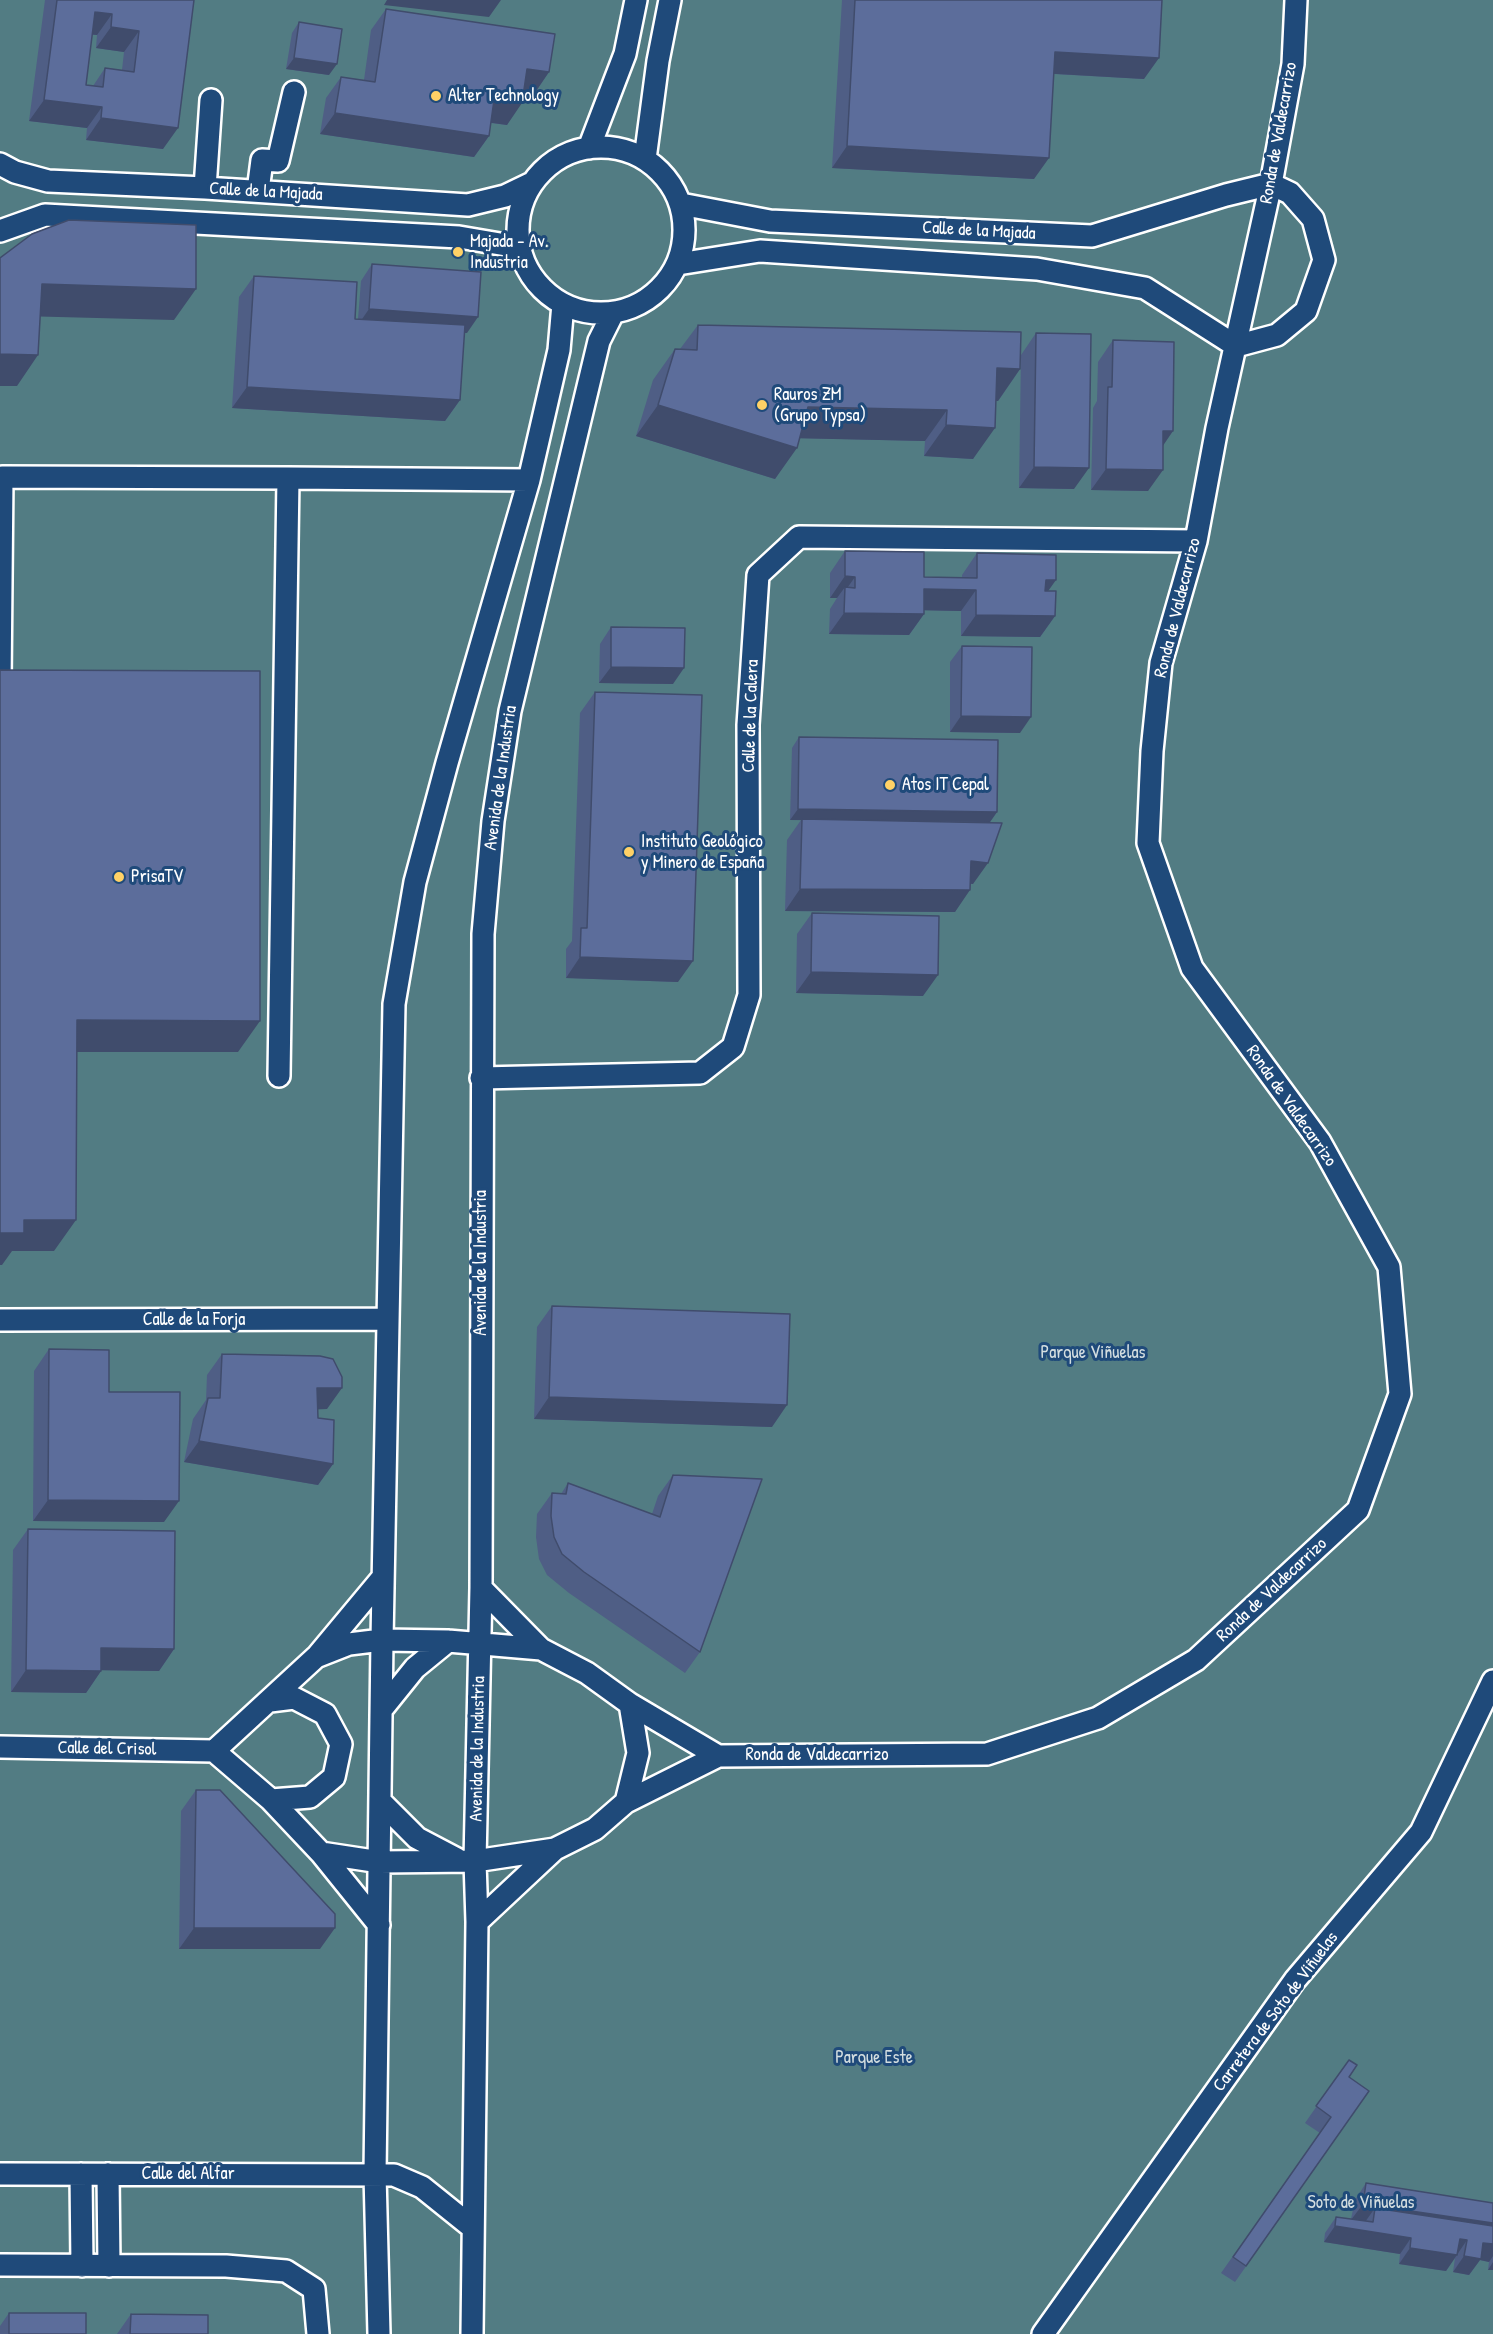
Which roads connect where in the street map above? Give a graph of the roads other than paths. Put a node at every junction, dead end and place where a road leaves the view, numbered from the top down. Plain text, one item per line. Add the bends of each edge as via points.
1 (636, 0) edge
2 (670, 0) edge
3 (1296, 0) edge
4 (294, 92) dead end
5 (211, 100) dead end
6 (589, 148) junction
7 (645, 159) junction
8 (0, 164) edge
9 (532, 183) junction
10 (1271, 184) junction
11 (205, 188) junction
12 (258, 191) junction
13 (681, 204) junction
14 (0, 231) edge
15 (520, 249) junction
16 (678, 264) junction
17 (563, 304) junction
18 (613, 313) junction
19 (1236, 346) junction
20 (288, 478) junction
21 (529, 480) junction
22 (1196, 541) junction
23 (0, 683) edge
24 (279, 1076) dead end
25 (482, 1078) junction
26 (387, 1319) junction
27 (0, 1320) edge
28 (383, 1577) junction
29 (481, 1588) junction
30 (382, 1640) junction
31 (448, 1641) junction
32 (480, 1645) junction
33 (541, 1649) junction
34 (316, 1657) junction
35 (1493, 1681) edge
36 (270, 1701) junction
37 (630, 1704) junction
38 (382, 1709) junction
39 (0, 1747) edge
40 (214, 1751) junction
41 (718, 1756) junction
42 (271, 1800) junction
43 (381, 1802) junction
44 (626, 1802) junction
45 (555, 1849) junction
46 (321, 1852) junction
47 (467, 1860) junction
48 (380, 1862) junction
49 (477, 1923) junction
50 (379, 1925) junction
51 (0, 2174) edge
52 (81, 2174) junction
53 (108, 2174) junction
54 (375, 2174) junction
55 (473, 2228) junction
56 (0, 2265) edge
57 (82, 2266) junction
58 (109, 2266) junction
59 (318, 2334) edge
60 (379, 2334) edge
61 (472, 2334) edge
62 (1043, 2334) edge

1 - 6 street via 625,54
2 - 7 street
3 - 10 street, Ronda de Valdecarrizo via 1293,64
4 - 12 street via 278,161 262,160
5 - 11 street
6 - 7 street via 608,147
6 - 9 street via 567,154 547,166
7 - 13 street via 667,178
8 - 11 street, Calle de la Majada via 48,181
9 - 12 street, Calle de la Majada via 505,196 468,205
9 - 15 street via 522,204 518,226
10 - 13 street, Calle de la Majada via 1092,236 770,221
10 - 19 street, Ronda de Valdecarrizo
10 - 19 street via 1290,193 1313,219 1324,260 1306,311 1277,335
11 - 12 street, Calle de la Majada
13 - 16 street via 684,244
14 - 15 street, Calle de la Majada via 45,215 459,237
15 - 17 street via 529,272 543,291
16 - 18 street via 663,287 640,304
16 - 19 street, Calle de la Majada via 760,252 1037,269 1145,288
17 - 18 street via 588,313
17 - 21 street via 559,350
18 - 25 street, Avenida de la Industria via 599,341 510,711 493,821 483,934
19 - 22 street, Ronda de Valdecarrizo via 1216,428
20 - 21 street
20 - 23 street via 2,477
20 - 24 street
21 - 26 street via 415,882 394,1004
22 - 25 street, Calle de la Calera via 799,537 758,574 748,725 749,996 733,1047 700,1073
22 - 41 street, Ronda de Valdecarrizo via 1161,663 1148,843 1192,968 1320,1142 1389,1267 1400,1394 1358,1510 1196,1660 1098,1719 987,1754
25 - 29 street, Avenida de la Industria
26 - 27 street, Calle de la Forja
26 - 28 street
28 - 30 street
28 - 34 street
29 - 32 street, Avenida de la Industria
29 - 33 street
30 - 31 street
30 - 34 street via 349,1644
30 - 38 street
31 - 32 street
31 - 38 street via 415,1668
32 - 33 street
32 - 47 street, Avenida de la Industria
33 - 37 street via 587,1673
34 - 36 street
35 - 62 street, Carretera de Soto de Viñuelas via 1421,1832 1295,1980
36 - 40 street
36 - 42 street via 294,1698 325,1714 341,1744 334,1777 310,1797
37 - 41 street
37 - 44 street via 638,1753
38 - 43 street
39 - 40 street, Calle del Crisol
40 - 42 street
41 - 44 street
42 - 46 street
43 - 47 street via 417,1838
43 - 48 street
44 - 45 street via 595,1829
45 - 47 street
45 - 49 street
46 - 48 street
46 - 50 street
47 - 48 street
47 - 49 street, Avenida de la Industria
48 - 50 street
49 - 55 street, Avenida de la Industria
50 - 54 street
51 - 52 street, Calle del Alfar
52 - 53 street, Calle del Alfar
52 - 57 street
53 - 54 street, Calle del Alfar
53 - 58 street
54 - 55 street via 394,2175 422,2187
54 - 60 street
55 - 61 street, Avenida de la Industria
56 - 57 street
57 - 58 street
58 - 59 street via 226,2266 286,2271 314,2289

